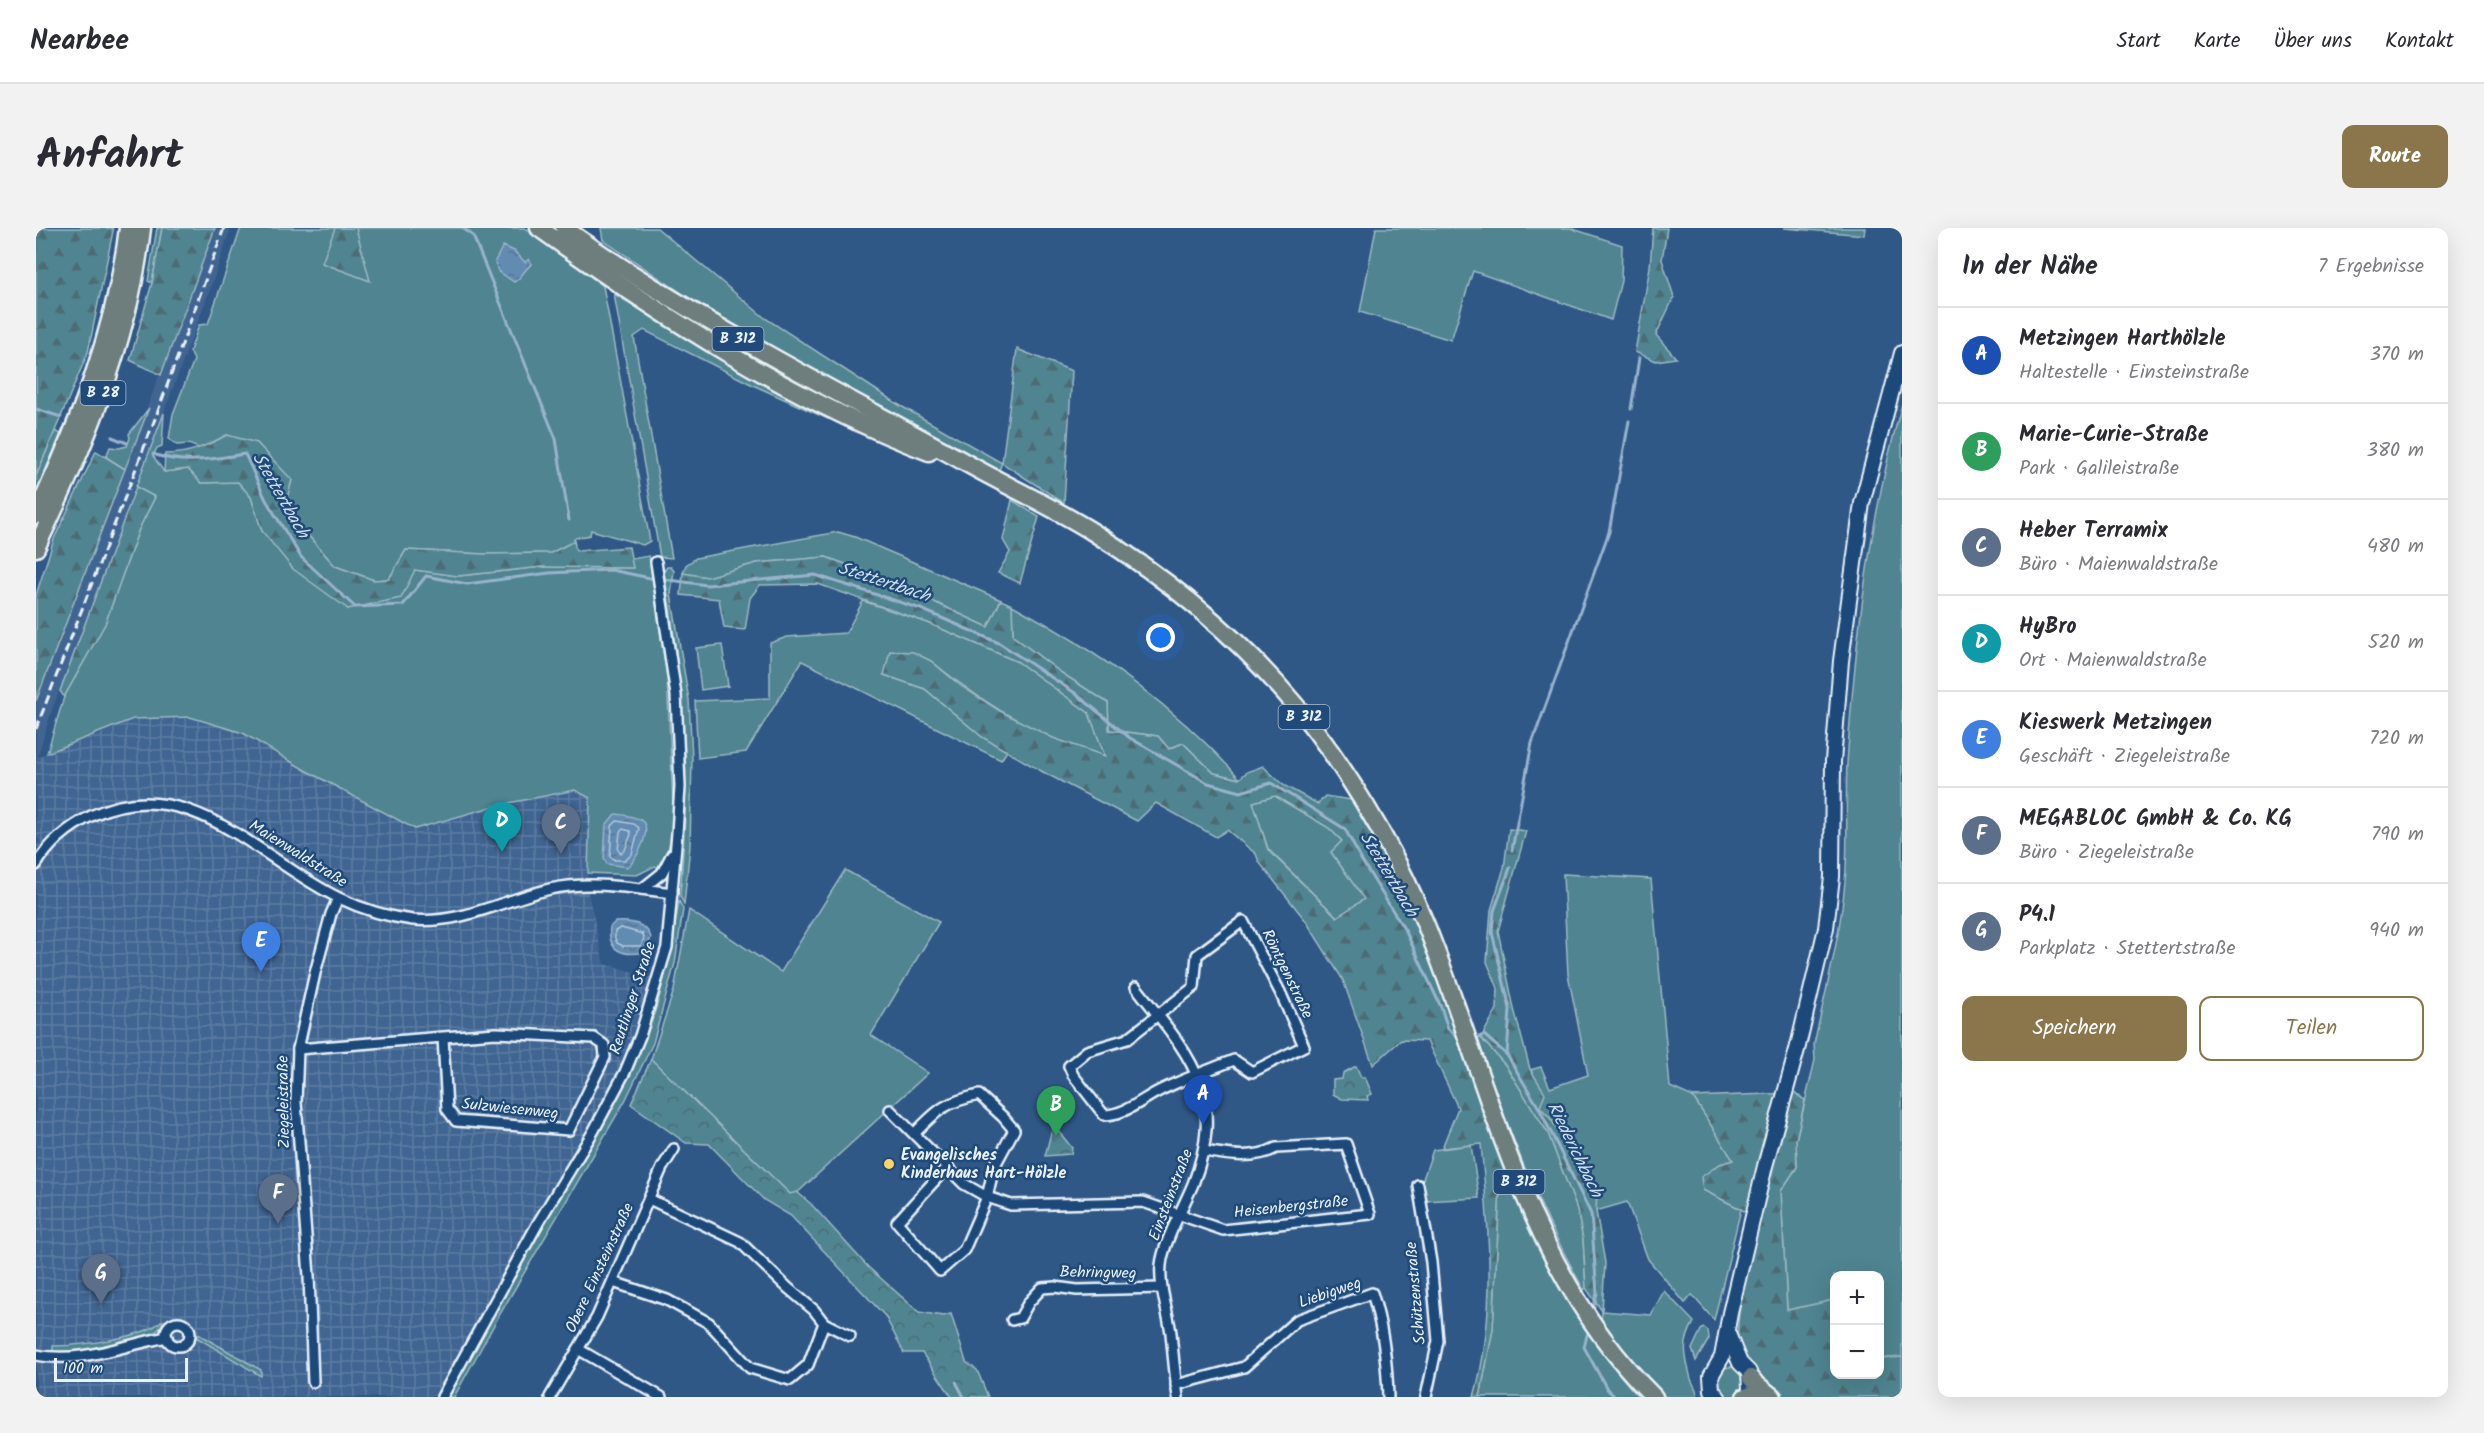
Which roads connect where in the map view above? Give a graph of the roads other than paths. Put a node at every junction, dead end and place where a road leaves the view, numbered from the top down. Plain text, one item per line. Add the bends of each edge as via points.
1 (139, 228) edge
2 (539, 228) edge
3 (568, 231) edge
4 (1902, 353) edge
5 (973, 467) junction
6 (36, 515) edge
7 (36, 548) edge
8 (656, 562) dead end
9 (676, 847) junction
10 (36, 865) edge
11 (642, 889) junction
12 (672, 893) junction
13 (338, 898) junction
14 (1136, 987) dead end
15 (1157, 1015) junction
16 (443, 1037) junction
17 (298, 1049) junction
18 (1197, 1075) junction
19 (890, 1110) dead end
20 (915, 1133) junction
21 (674, 1149) dead end
22 (1204, 1151) junction
23 (948, 1166) junction
24 (1418, 1185) dead end
25 (987, 1197) junction
26 (649, 1199) junction
27 (1180, 1214) junction
28 (613, 1282) junction
29 (1162, 1288) junction
30 (1012, 1320) dead end
31 (824, 1323) junction
32 (1728, 1334) junction
33 (850, 1336) dead end
34 (167, 1337) dead end
35 (578, 1349) junction
36 (36, 1355) edge
37 (1740, 1363) junction
38 (1719, 1365) junction
39 (1751, 1378) junction
40 (313, 1382) dead end
41 (1176, 1385) junction
42 (1713, 1395) edge
43 (442, 1397) edge
44 (550, 1397) edge
45 (661, 1397) edge
46 (1178, 1397) edge
47 (1388, 1397) edge
48 (1426, 1397) edge
49 (1654, 1397) edge
50 (1745, 1397) edge
51 (1765, 1397) edge
52 (1773, 1397) edge

1 - 6 highway, B 28 via 121,276 104,347 74,430
1 - 7 highway, B 28 via 130,300 111,370
2 - 5 highway, B 312 via 714,344 817,402 900,441
3 - 5 highway, B 312 via 751,346
4 - 32 main road via 1862,503 1841,661 1833,761 1832,877 1826,928
5 - 49 highway, B 312 via 1101,537 1190,600 1236,642 1329,748 1391,848 1436,949 1541,1236 1595,1329
8 - 9 street, Reutlinger Straße via 676,695 680,787
9 - 11 street via 662,873
9 - 12 street, Reutlinger Straße
10 - 13 street, Maienwaldstraße via 53,842 103,810 164,804 188,809 235,831
11 - 12 street, Maienwaldstraße
11 - 13 street, Maienwaldstraße via 549,889 460,918 435,920 388,915
12 - 43 street, Reutlinger Straße via 667,947 625,1072
13 - 17 street, Ziegeleistraße via 315,973
14 - 15 street, Einsteinstraße
15 - 18 street, Einsteinstraße via 1186,1053
15 - 18 street via 1126,1039 1087,1051 1070,1066 1073,1075 1104,1115 1110,1115
15 - 18 street, Röntgenstraße via 1194,987 1197,955 1243,921 1304,1046 1252,1072 1234,1060
16 - 16 street, Sulzwiesenweg via 447,1109 456,1121 569,1130 605,1057 604,1045 594,1038 496,1033
16 - 17 street, Sulzwiesenweg
17 - 40 street, Ziegeleistraße via 296,1102
18 - 22 street, Einsteinstraße via 1208,1119
19 - 20 street
20 - 23 street
20 - 25 street via 938,1109 979,1095 1014,1130 994,1167
21 - 26 street, Obere Einsteinstraße
22 - 27 street, Einsteinstraße
22 - 27 street, Heisenbergstraße via 1233,1156 1268,1153 1276,1148 1346,1144 1370,1214 1222,1230
23 - 25 street via 964,1184
23 - 25 street via 897,1222 940,1271 964,1250
24 - 48 street, Schützenstraße via 1431,1262 1438,1341
25 - 27 street via 1029,1205 1143,1202
26 - 28 street, Obere Einsteinstraße
26 - 31 street via 740,1242
27 - 29 street, Einsteinstraße via 1163,1256
28 - 31 street via 668,1300 709,1323 750,1368 790,1380 808,1365
28 - 35 street, Obere Einsteinstraße
29 - 30 street, Behringweg via 1042,1288 1020,1318
29 - 41 street, Einsteinstraße
31 - 33 street
32 - 37 main road
32 - 38 main road
34 - 36 street via 92,1355
35 - 44 street, Obere Einsteinstraße
35 - 45 street
37 - 38 main road via 1728,1361
37 - 39 main road
38 - 42 main road via 1711,1376
39 - 50 main road
39 - 52 highway
41 - 46 street, Einsteinstraße
41 - 47 street, Liebigweg via 1244,1366 1297,1320 1372,1293 1382,1330
50 - 51 highway

